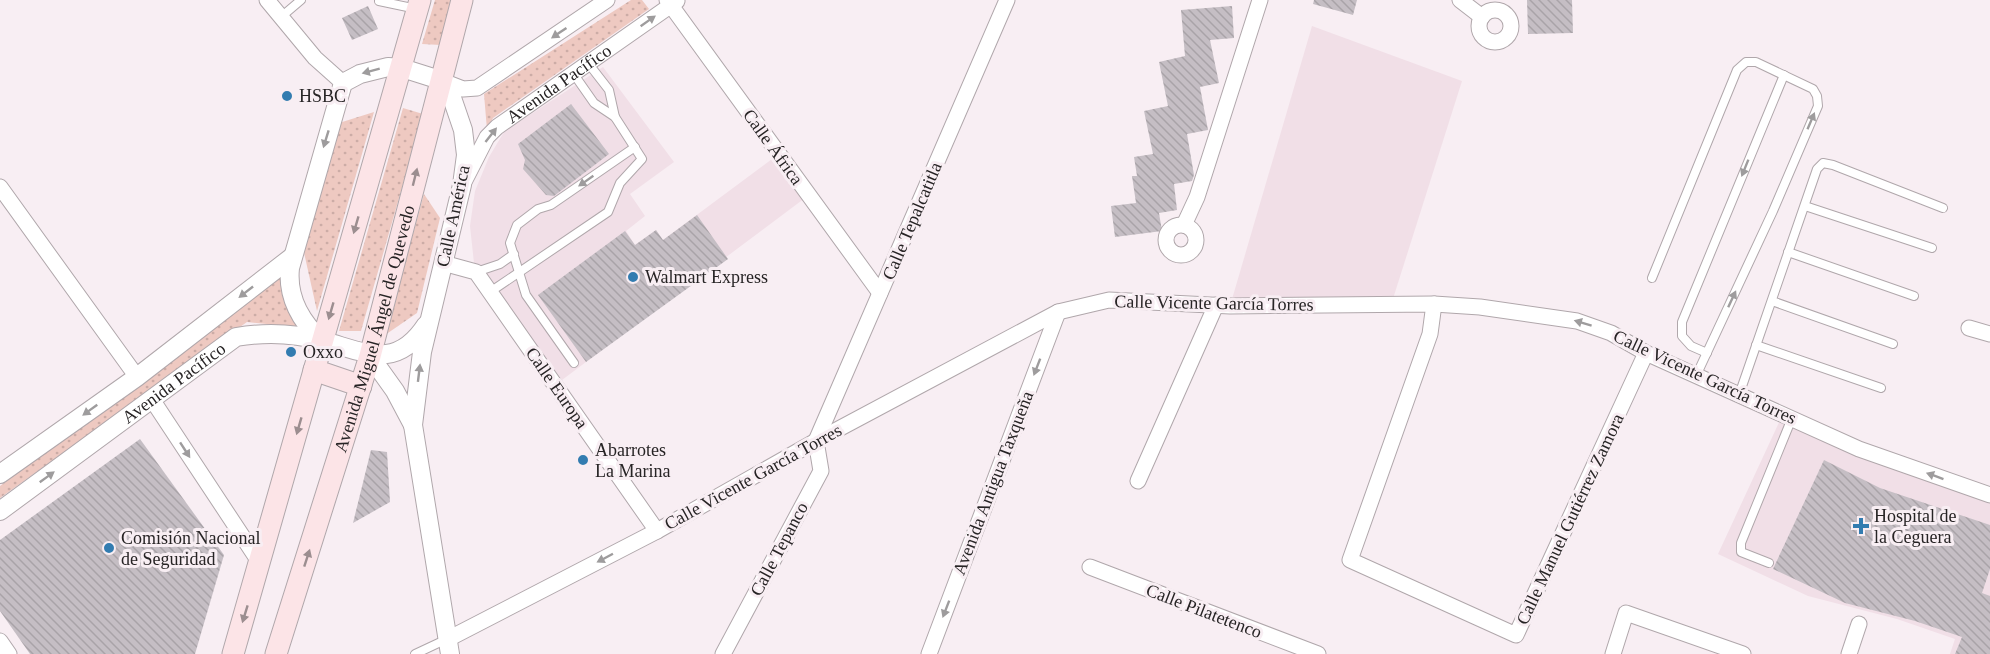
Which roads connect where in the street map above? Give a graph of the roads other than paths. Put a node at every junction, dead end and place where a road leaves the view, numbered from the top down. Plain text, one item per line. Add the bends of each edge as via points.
1 (267, 0) edge
2 (301, 0) edge
3 (462, 0) edge
4 (607, 0) edge
5 (1260, 0) edge
6 (1460, 0) edge
7 (379, 1) edge
8 (672, 2) edge
9 (419, 4) edge
10 (1000, 4) edge
11 (281, 17) junction
12 (1482, 17) dead end
13 (588, 63) junction
14 (402, 68) junction
15 (573, 73) junction
16 (1784, 75) junction
17 (440, 80) junction
18 (343, 83) junction
19 (615, 117) junction
20 (634, 147) junction
21 (462, 185) junction
22 (0, 187) edge
23 (1805, 206) junction
24 (1943, 208) dead end
25 (1184, 225) dead end
26 (1932, 248) dead end
27 (1788, 252) junction
28 (514, 254) junction
29 (292, 256) junction
30 (443, 263) junction
31 (476, 272) junction
32 (518, 272) junction
33 (1652, 278) dead end
34 (490, 292) junction
35 (880, 293) junction
36 (1914, 296) dead end
37 (1772, 301) junction
38 (1434, 304) junction
39 (1216, 305) junction
40 (1058, 312) junction
41 (429, 321) junction
42 (1969, 327) dead end
43 (1990, 334) edge
44 (322, 341) junction
45 (1893, 344) dead end
46 (1756, 345) junction
47 (1646, 352) junction
48 (1707, 352) junction
49 (370, 356) junction
50 (574, 363) dead end
51 (314, 370) junction
52 (137, 376) junction
53 (1696, 376) junction
54 (361, 386) junction
55 (1881, 388) dead end
56 (1739, 395) junction
57 (153, 401) junction
58 (1792, 418) junction
59 (413, 425) junction
60 (816, 441) junction
61 (0, 474) edge
62 (1138, 481) dead end
63 (1990, 495) edge
64 (0, 511) edge
65 (657, 531) junction
66 (260, 563) junction
67 (1769, 563) dead end
68 (1090, 567) dead end
69 (1859, 624) dead end
70 (0, 641) edge
71 (449, 646) edge
72 (9, 654) edge
73 (233, 654) edge
74 (276, 654) edge
75 (416, 654) edge
76 (723, 654) edge
77 (929, 654) edge
78 (1318, 654) edge
79 (1613, 654) edge
80 (1743, 654) edge
81 (1849, 654) edge

1 - 11 street
2 - 11 lane
3 - 17 main road, Avenida Miguel Ángel de Quevedo
4 -> 17 street via 477,88
5 - 25 street via 1197,196
6 - 12 street
7 - 9 lane
13 -> 8 street, Avenida Pacífico
8 - 35 street, Calle África
9 - 14 main road
10 - 35 street, Calle Tepalcatitla
11 - 18 street via 315,58
13 - 15 street, Avenida Pacífico
13 - 19 lane via 609,90
14 - 17 street
14 -> 18 street via 374,70
14 -> 44 main road
15 - 19 lane via 594,103
21 -> 15 street, Avenida Pacífico via 487,137
16 - 33 lane via 1756,62 1746,62 1737,70
16 -> 48 lane via 1682,322 1682,336 1691,346
48 -> 16 lane via 1818,106 1813,89
17 - 21 street, Calle América via 450,92 463,130 466,155
49 -> 17 main road, Avenida Miguel Ángel de Quevedo
18 -> 29 street
19 - 20 lane
20 -> 28 lane via 517,225 510,243
20 - 32 lane via 642,159 620,183 608,212
21 - 30 street, Calle América
22 - 52 street
23 - 24 lane via 1817,169 1823,164
23 - 26 lane
23 - 27 lane
27 - 36 lane
27 - 37 lane
28 - 31 lane via 500,264
28 - 32 lane
29 - 44 street via 289,277 294,301
29 -> 52 street, Avenida Pacífico
30 - 31 street
30 - 41 street, Calle América
31 - 34 street, Calle Europa
32 - 34 lane
32 - 50 lane via 526,295
34 - 65 street, Calle Europa
35 - 60 street, Calle Tepalcatitla
37 - 45 lane
37 - 46 lane
38 - 39 street, Calle Vicente García Torres
47 -> 38 street, Calle Vicente García Torres via 1577,321
38 - 47 street, Calle Manuel Gutiérrez Zamora via 1430,334 1350,560 1516,635
39 - 40 street, Calle Vicente García Torres via 1109,300
39 - 62 street
40 - 60 street, Calle Vicente García Torres
40 -> 77 street, Avenida Antigua Taxqueña
41 - 49 street, Calle América via 404,347
59 -> 41 street, Calle América
42 - 43 street
44 - 49 street, Avenida Pacífico
44 - 51 main road
44 - 57 street, Avenida Pacífico via 258,333 236,337
46 - 55 lane
46 - 56 lane
47 - 53 street, Calle Vicente García Torres
48 - 53 lane
49 - 54 main road, Avenida Miguel Ángel de Quevedo
49 - 59 street, Calle América
51 - 54 main road
51 -> 66 main road
52 -> 61 street, Avenida Pacífico
53 - 56 street, Calle Vicente García Torres
74 -> 54 main road, Avenida Miguel Ángel de Quevedo
56 - 58 street, Calle Vicente García Torres
64 -> 57 street, Avenida Pacífico
57 -> 66 street
63 -> 58 street, Calle Vicente García Torres via 1859,448
58 - 67 lane via 1741,543 1741,552
59 - 71 street, Calle América
60 - 65 street, Calle Vicente García Torres
60 - 76 street, Calle Tepanco via 821,471
65 -> 71 street, Calle Vicente García Torres
66 -> 73 main road
68 - 78 street, Calle Pilatetenco
69 - 81 street
70 - 72 street
71 - 75 lane, Calle Vicente García Torres
79 - 80 street via 1626,613

